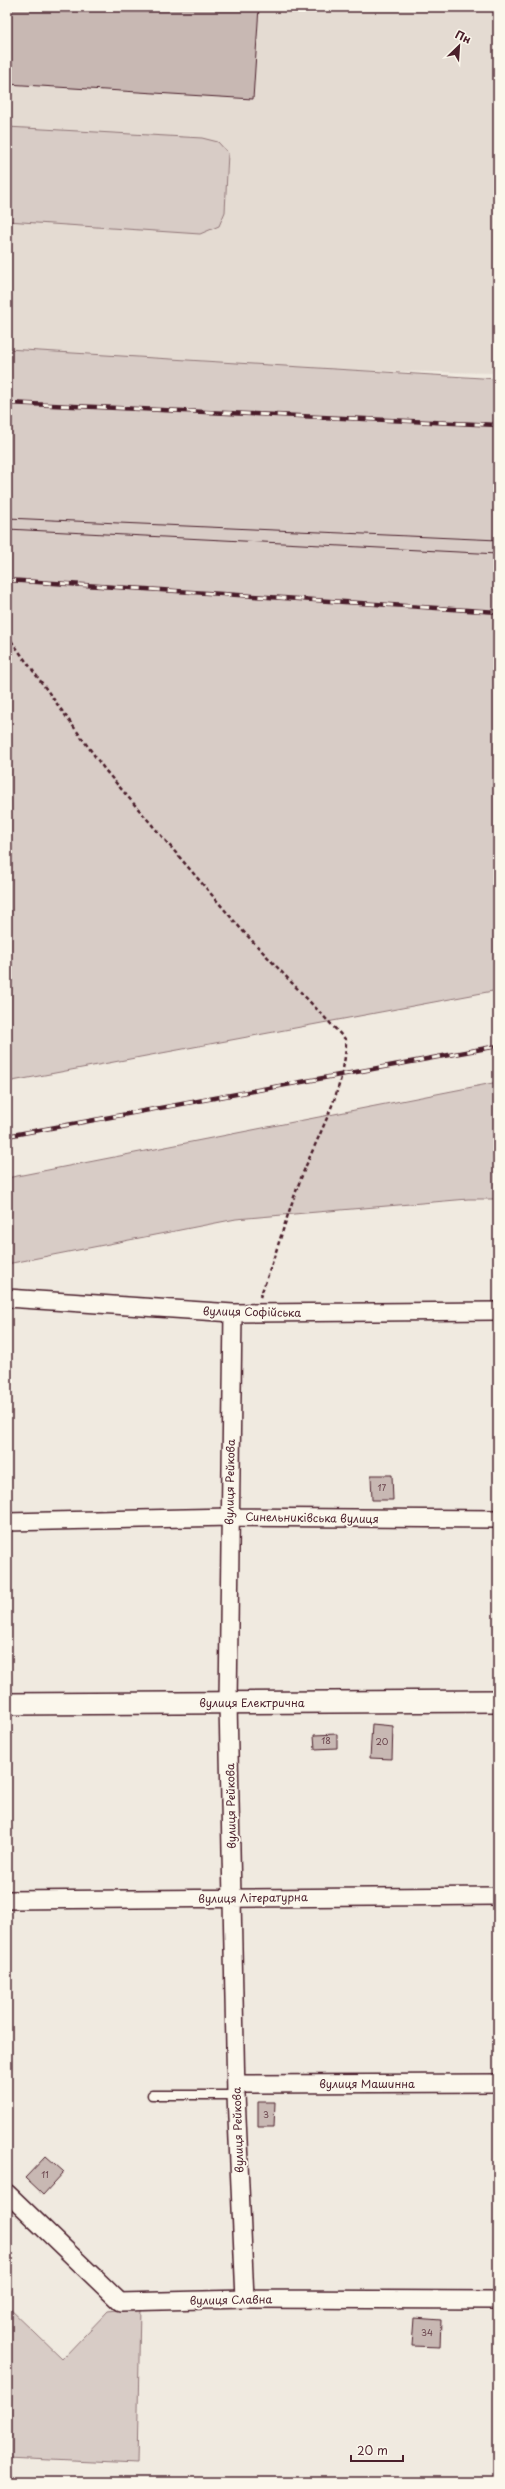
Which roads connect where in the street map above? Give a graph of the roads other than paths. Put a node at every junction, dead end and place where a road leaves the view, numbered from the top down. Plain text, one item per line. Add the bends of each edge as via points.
1 (7, 1298) edge
2 (498, 1311) edge
3 (233, 1313) junction
4 (230, 1517) junction
5 (498, 1519) edge
6 (7, 1522) edge
7 (498, 1701) edge
8 (228, 1703) junction
9 (7, 1704) edge
10 (498, 1896) edge
11 (233, 1899) junction
12 (7, 1900) edge
13 (498, 2083) edge
14 (236, 2089) junction
15 (152, 2095) dead end
16 (7, 2193) edge
17 (245, 2299) junction
18 (498, 2300) edge

1 - 3 street, вулиця Софійська
2 - 3 street, вулиця Софійська
3 - 4 street, вулиця Рейкова
4 - 5 street, Синельниківська вулиця
4 - 6 street, Синельниківська вулиця
4 - 8 street, вулиця Рейкова
7 - 8 street, вулиця Електрична
8 - 9 street, вулиця Електрична
8 - 11 street, вулиця Рейкова
10 - 11 street, вулиця Літературна
11 - 12 street, вулиця Літературна
11 - 14 street, вулиця Рейкова
13 - 14 street, вулиця Машинна
14 - 15 lane
14 - 17 street, вулиця Рейкова
16 - 17 street, вулиця Славна via 120,2302
17 - 18 street, вулиця Славна

